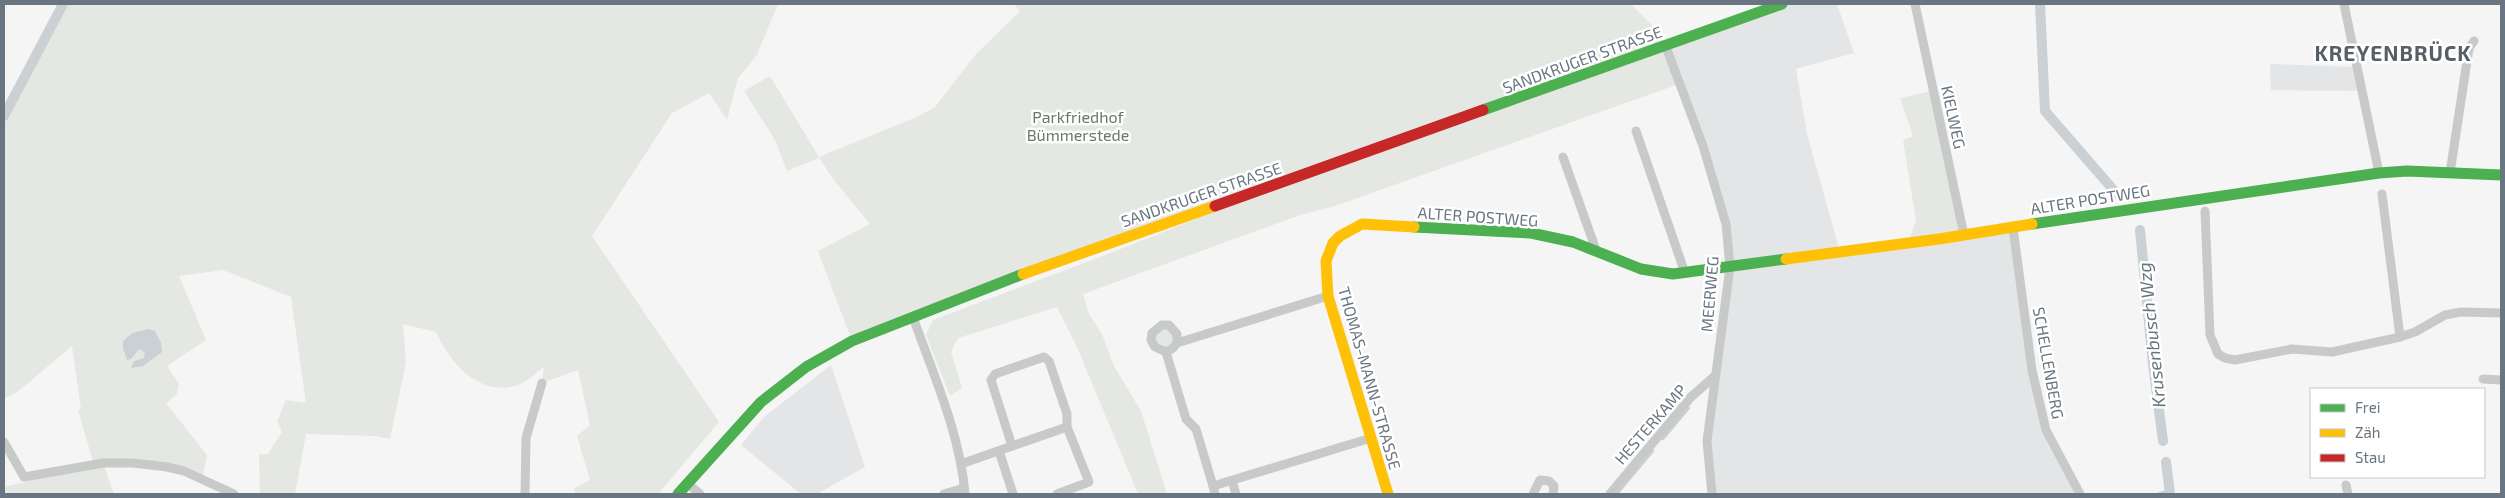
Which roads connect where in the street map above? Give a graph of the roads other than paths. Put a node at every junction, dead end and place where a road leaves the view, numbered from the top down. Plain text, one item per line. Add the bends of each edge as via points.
1 (1782, 4) edge
2 (1915, 4) edge
3 (2344, 4) edge
4 (2474, 42) dead end
5 (1666, 46) junction
6 (1636, 132) dead end
7 (1563, 157) dead end
8 (2379, 173) junction
9 (2450, 173) junction
10 (2501, 175) edge
11 (2382, 194) dead end
12 (2205, 210) dead end
13 (1386, 226) joint
14 (2012, 228) junction
15 (1964, 235) junction
16 (1596, 250) junction
17 (1730, 267) junction
18 (1685, 273) junction
19 (1328, 296) junction
20 (2501, 313) edge
21 (913, 317) junction
22 (2400, 337) junction
23 (1177, 342) junction
24 (1166, 352) junction
25 (1716, 375) junction
26 (2483, 379) dead end
27 (2501, 380) edge
28 (542, 383) dead end
29 (1067, 427) junction
30 (1371, 438) junction
31 (4, 442) edge
32 (1012, 446) junction
33 (998, 451) junction
34 (961, 464) junction
35 (1232, 481) junction
36 (687, 483) junction
37 (1214, 490) edge
38 (965, 491) edge
39 (234, 494) edge
40 (525, 494) edge
41 (678, 494) edge
42 (700, 494) edge
43 (944, 494) edge
44 (1013, 494) edge
45 (1056, 494) edge
46 (1236, 494) edge
47 (1388, 494) edge
48 (1533, 494) edge
49 (1554, 494) edge
50 (1610, 494) edge
51 (1712, 494) edge
52 (2080, 494) edge

1 - 5 street, SANDKRUGER STRASSE
2 - 15 street, KIELWEG
3 - 8 street
4 - 9 street via 2469,48
5 - 17 street, MEERWEG via 1720,198
5 - 21 street, SANDKRUGER STRASSE via 1020,275
6 - 18 street
7 - 16 street
8 - 9 street, ALTER POSTWEG
8 - 14 street, ALTER POSTWEG via 2115,210
9 - 10 street, ALTER POSTWEG
11 - 22 street
12 - 22 street via 2210,335 2218,354 2235,360 2292,349 2332,352
13 - 16 street, ALTER POSTWEG via 1531,233
13 - 19 street, THOMAS-MANN-STRASSE via 1362,224 1350,228 1330,246 1325,259
14 - 15 street, ALTER POSTWEG
14 - 52 street, SCHELLENBERG via 2034,378 2046,430
15 - 17 street, ALTER POSTWEG
16 - 18 street, ALTER POSTWEG via 1641,269
17 - 18 street, ALTER POSTWEG
17 - 25 street, MEERWEG
19 - 23 street
19 - 30 street, THOMAS-MANN-STRASSE
20 - 22 street via 2446,315
21 - 34 street
21 - 36 street, SANDKRUGER STRASSE via 852,341 806,367 761,402
23 - 24 street
23 - 24 street via 1173,328 1162,325 1156,328 1151,340 1154,347
24 - 37 street via 1186,419 1196,429
25 - 50 street, HESTERKAMP via 1691,398
25 - 51 street, MEERWEG via 1707,441
26 - 27 street
28 - 40 street via 526,438
29 - 32 street
29 - 32 street via 1067,414 1050,361 1044,357 995,374 991,380
29 - 45 street via 1089,482
30 - 35 street
30 - 47 street, THOMAS-MANN-STRASSE
31 - 39 street via 24,477 103,463 132,463 184,471
32 - 33 street
33 - 34 street
33 - 44 street
34 - 38 street
35 - 37 street
35 - 46 street
36 - 41 street, SANDKRUGER STRASSE
36 - 42 street
38 - 43 street
48 - 49 street via 1540,480 1549,481 1554,486

